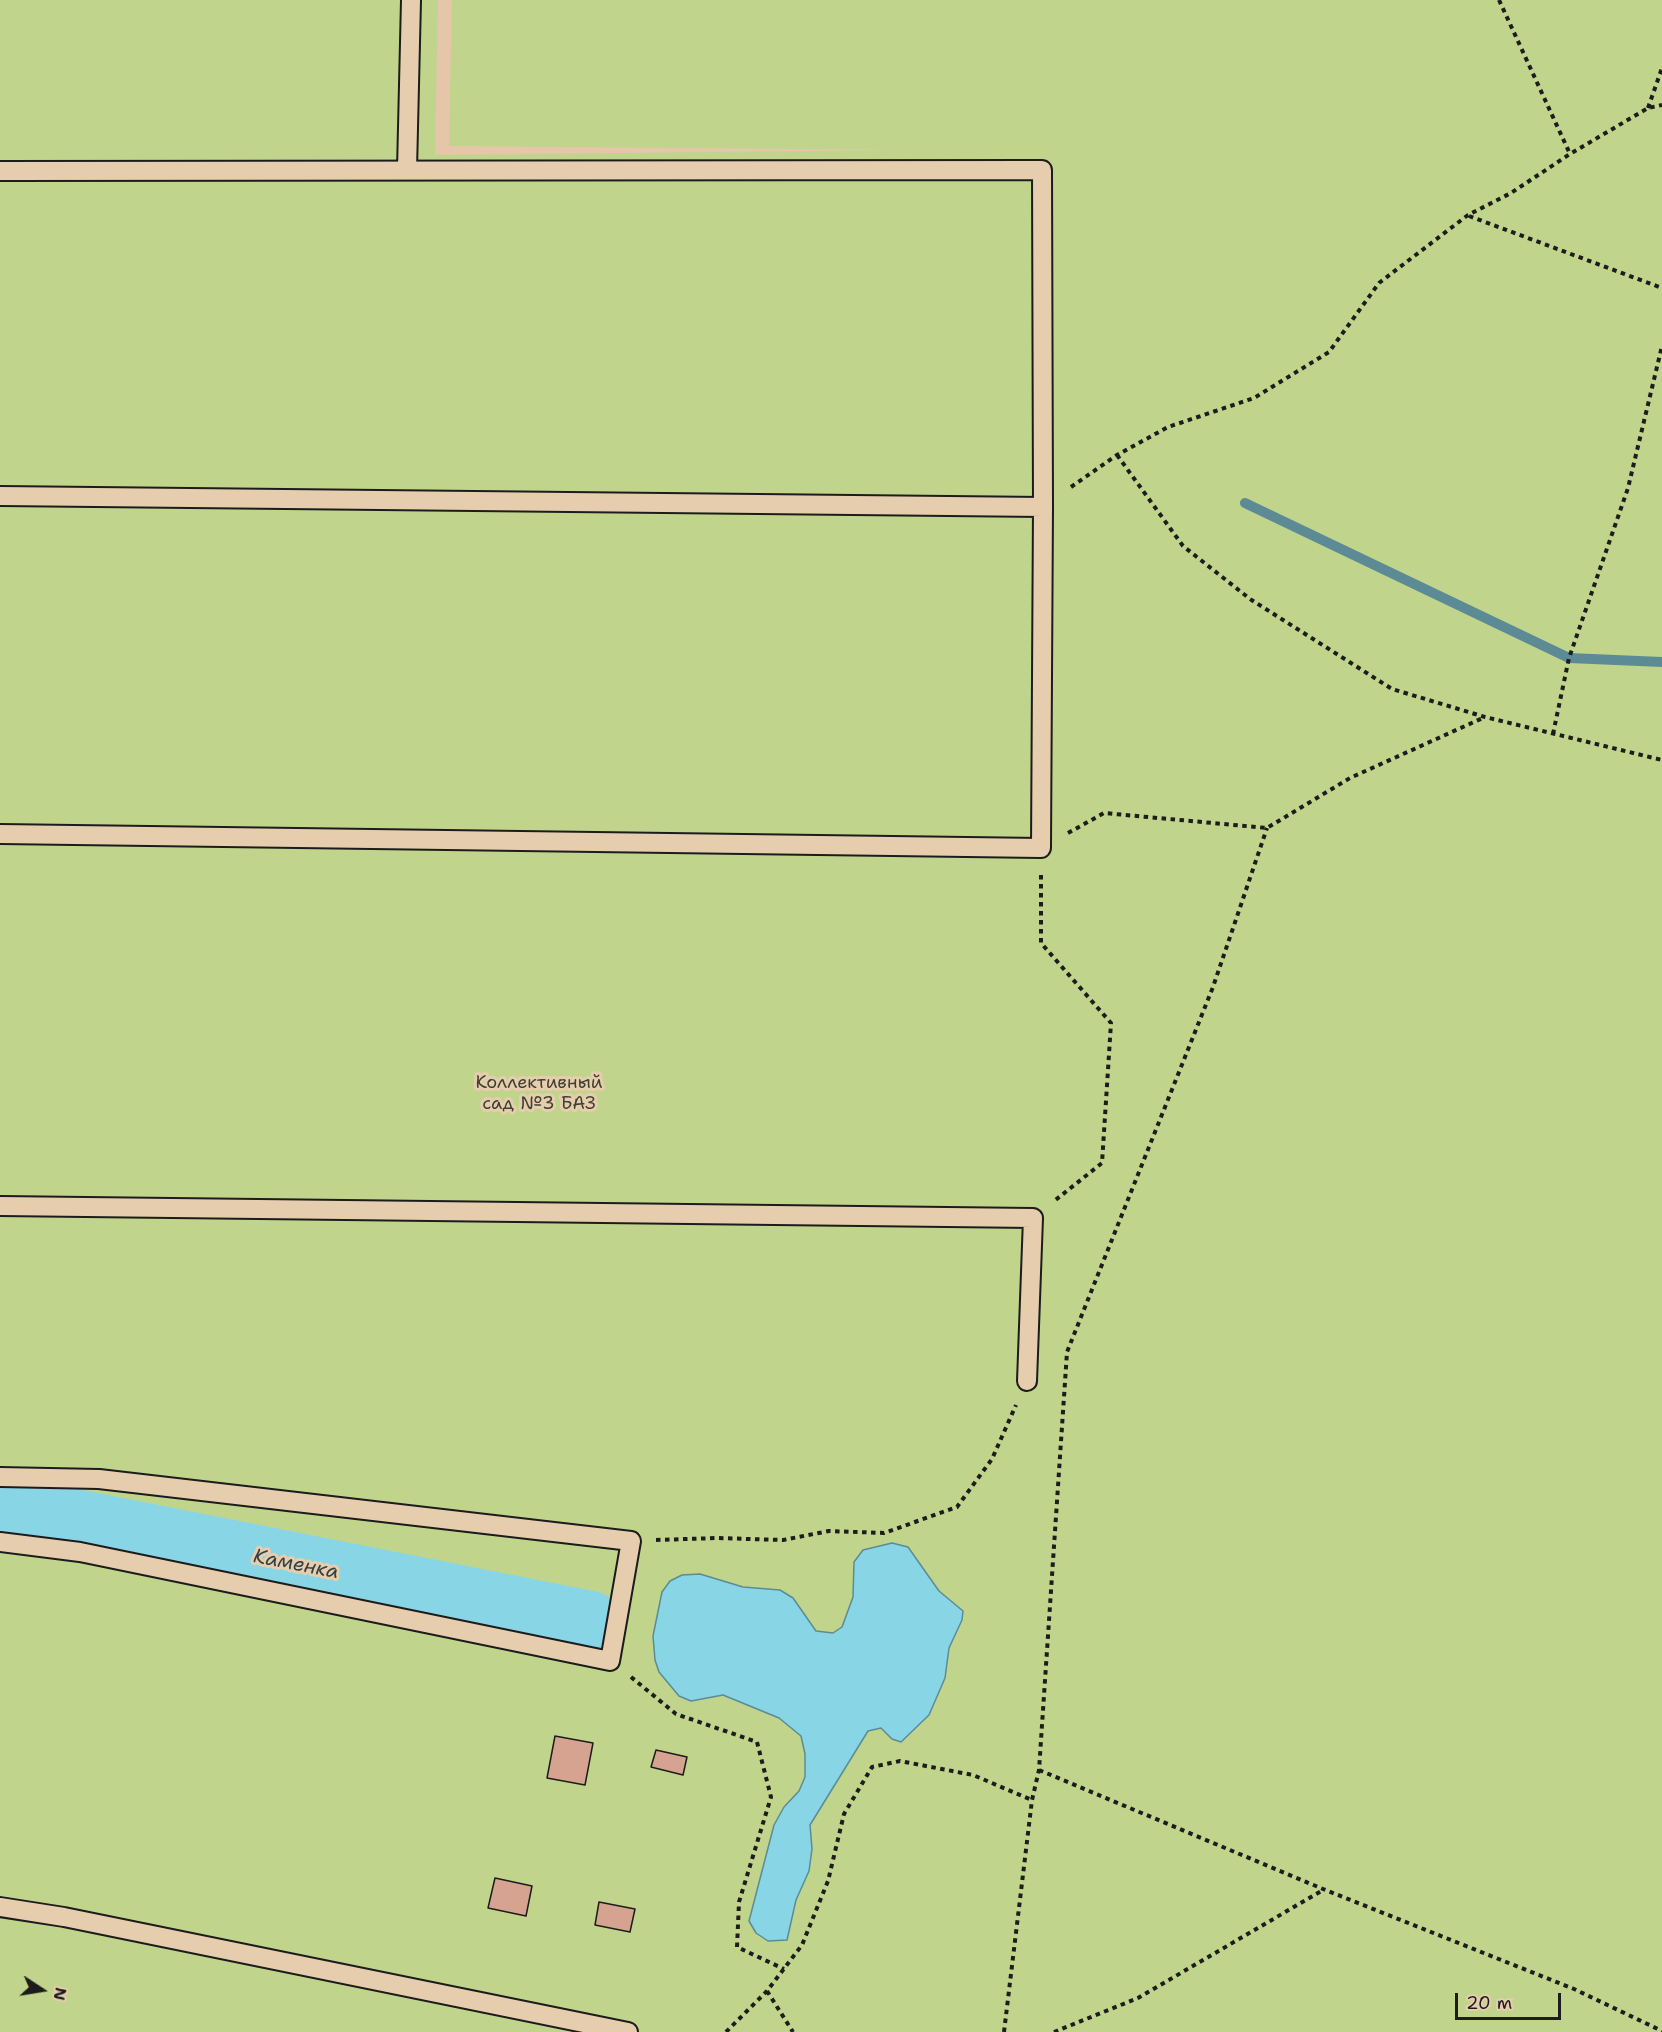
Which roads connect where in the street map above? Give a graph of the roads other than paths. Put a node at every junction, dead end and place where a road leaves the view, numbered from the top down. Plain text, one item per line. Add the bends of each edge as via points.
1 (411, 0) edge
2 (407, 170) junction
3 (0, 171) edge
4 (0, 496) edge
5 (1043, 507) junction
6 (0, 834) edge
7 (0, 1206) edge
8 (1027, 1381) road end
9 (0, 1477) edge
10 (0, 1542) edge
11 (0, 1907) edge
12 (628, 2032) edge

1 - 2 lane
2 - 3 lane
2 - 5 lane via 1042,170
4 - 5 lane
5 - 6 lane via 1041,848
7 - 8 lane via 1033,1218
9 - 10 lane via 99,1479 631,1541 610,1660 80,1552
11 - 12 lane

